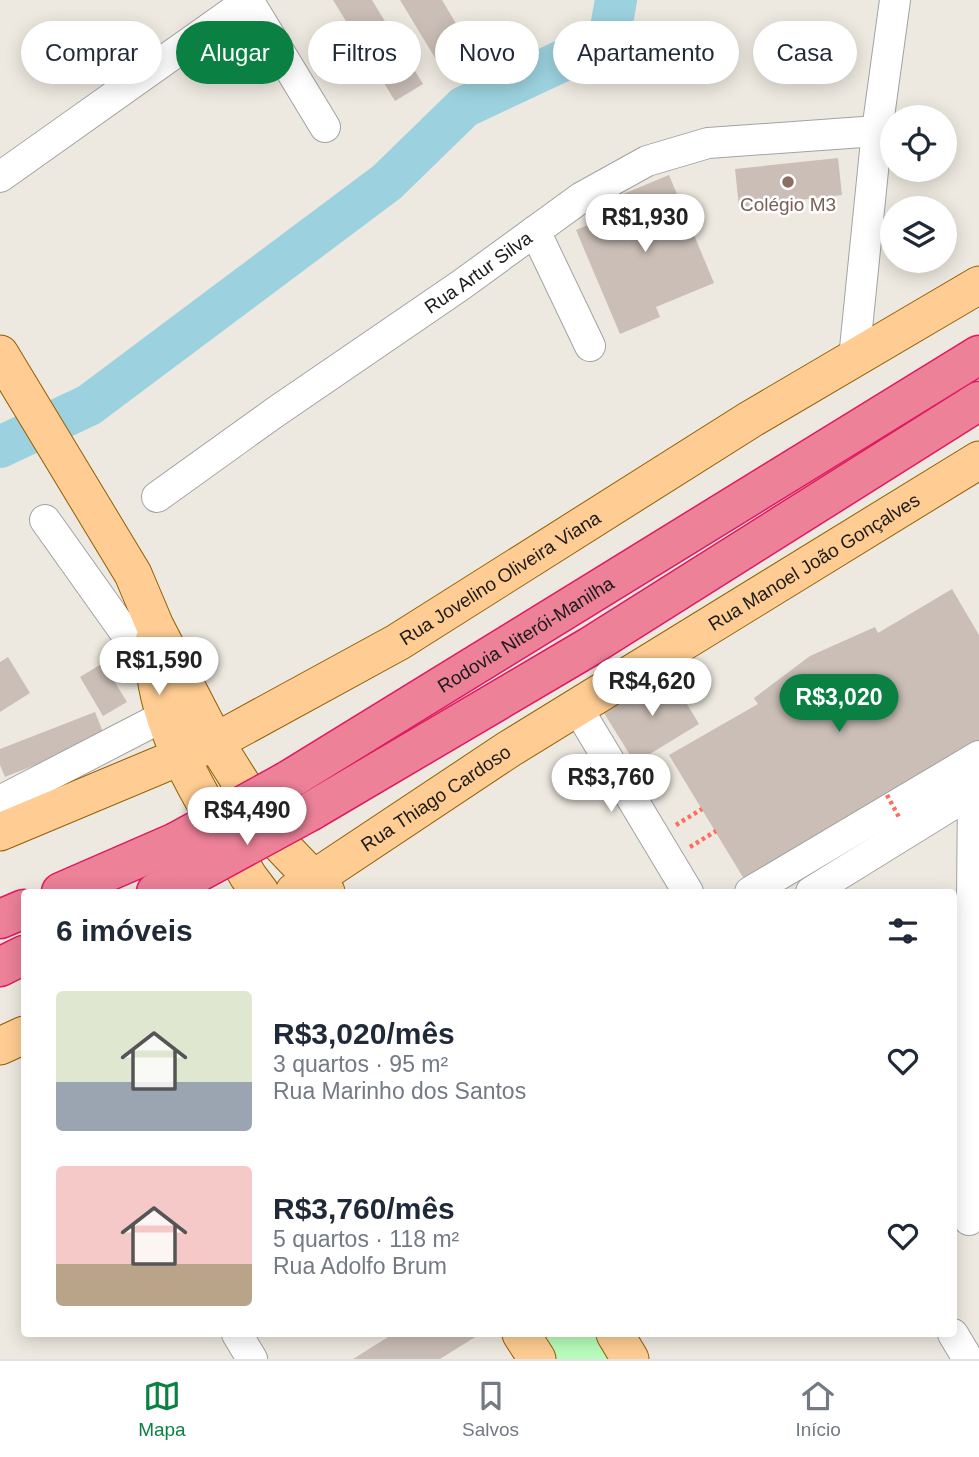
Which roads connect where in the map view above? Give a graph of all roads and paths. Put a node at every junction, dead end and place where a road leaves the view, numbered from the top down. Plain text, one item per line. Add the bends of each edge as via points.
1 (248, 0) edge
2 (895, 0) edge
3 (325, 127) dead end
4 (877, 131) junction
5 (0, 177) edge
6 (535, 231) junction
7 (979, 285) edge
8 (590, 345) dead end
9 (0, 354) edge
10 (979, 355) edge
11 (854, 358) junction
12 (979, 401) edge
13 (979, 460) edge
14 (157, 497) dead end
15 (45, 520) dead end
16 (155, 626) junction
17 (156, 676) junction
18 (578, 709) junction
19 (166, 715) junction
20 (215, 742) junction
21 (979, 756) edge
22 (180, 757) junction
23 (138, 775) junction
24 (976, 790) edge
25 (887, 795) dead end
26 (0, 801) edge
27 (702, 809) dead end
28 (900, 819) dead end
29 (681, 822) dead end
30 (716, 831) dead end
31 (0, 832) edge
32 (694, 845) dead end
33 (186, 858) junction
34 (311, 888) edge
35 (72, 889) edge
36 (159, 889) edge
37 (241, 889) edge
38 (258, 889) edge
39 (686, 889) edge
40 (755, 889) edge
41 (816, 889) edge
42 (21, 910) edge
43 (0, 919) edge
44 (21, 956) edge
45 (0, 967) edge
46 (21, 1036) edge
47 (0, 1046) edge
48 (967, 1220) edge
49 (239, 1337) edge
50 (523, 1337) edge
51 (617, 1337) edge
52 (955, 1337) edge
53 (252, 1359) edge
54 (537, 1359) edge
55 (631, 1359) edge
56 (968, 1359) edge

1 - 3 street
1 - 5 street
2 - 4 street
4 - 6 street, Rua Artur Silva via 708,143 647,161 582,197
4 - 11 street
6 - 8 street
6 - 14 street, Rua Artur Silva
7 - 11 main road, Rua Jovelino Oliveira Viana
9 - 16 main road via 133,574
10 - 33 highway, Rodovia Niterói-Manilha, bridge via 287,781
11 - 20 main road, Rua Jovelino Oliveira Viana via 398,642
12 - 33 highway, Rodovia Niterói-Manilha, bridge via 589,647 311,811
13 - 18 main road, Rua Manoel João Gonçalves
15 - 17 street
16 - 17 main road
16 - 20 main road
17 - 19 main road
18 - 34 main road, Rua Thiago Cardoso via 509,749
18 - 39 street
19 - 22 main road
19 - 26 street
20 - 22 main road, Rua Jovelino Oliveira Viana
20 - 34 main road
21 - 40 street
22 - 23 main road, Rua Jovelino Oliveira Viana
22 - 38 main road
23 - 31 main road, Rua Jovelino Oliveira Viana
23 - 37 main road via 189,807
24 - 41 street
24 - 48 street
25 - 28 path, bridge
27 - 29 path
30 - 32 path
33 - 35 highway, Rodovia Niterói-Manilha
33 - 36 highway, Rodovia Niterói-Manilha
42 - 43 highway
44 - 45 highway
46 - 47 main road
49 - 53 street
50 - 54 main road
51 - 55 main road
52 - 56 street

